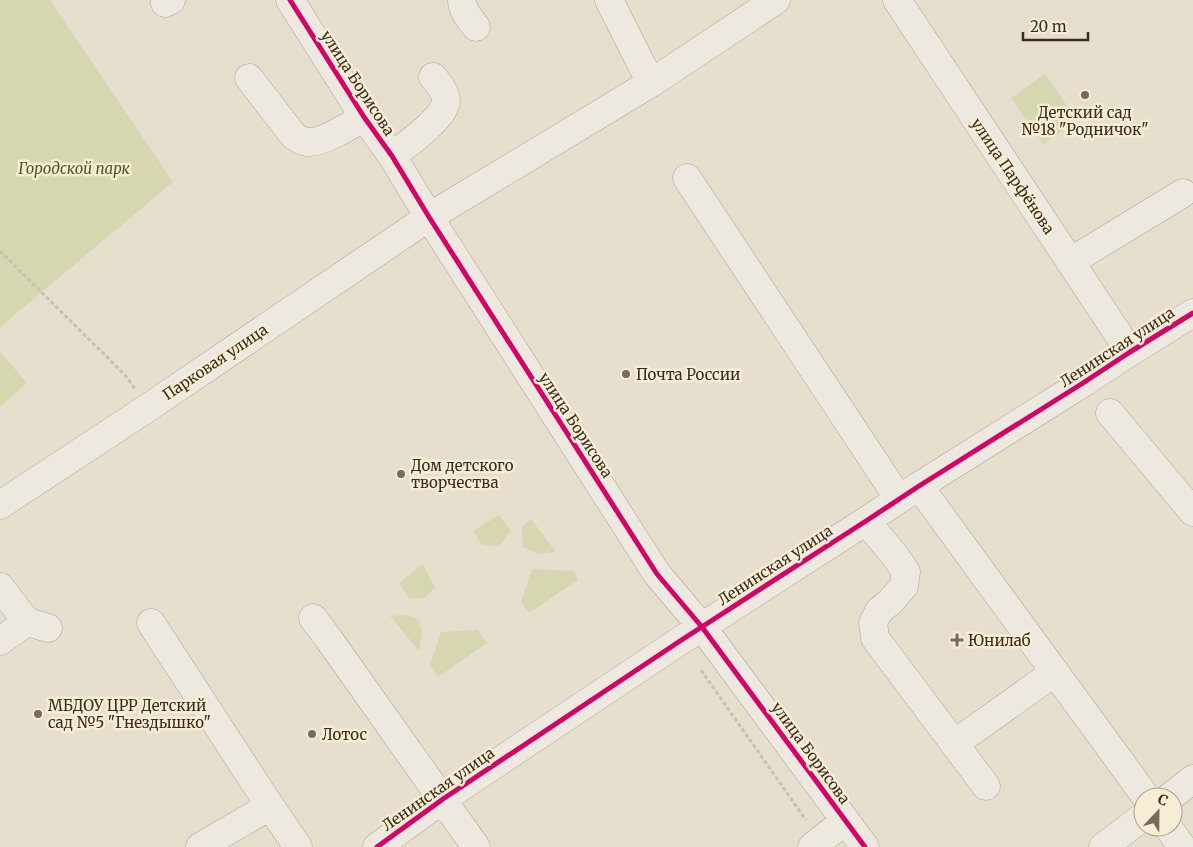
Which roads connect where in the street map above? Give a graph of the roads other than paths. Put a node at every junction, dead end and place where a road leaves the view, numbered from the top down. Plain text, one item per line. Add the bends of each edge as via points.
1 (290, 0) edge
2 (462, 0) edge
3 (609, 0) edge
4 (776, 0) edge
5 (897, 0) edge
6 (476, 27) dead end
7 (433, 77) dead end
8 (248, 78) dead end
9 (651, 83) junction
10 (364, 117) junction
11 (392, 156) junction
12 (687, 178) dead end
13 (1183, 192) dead end
14 (429, 217) junction
15 (1070, 262) junction
16 (1193, 313) edge
17 (1130, 352) junction
18 (1110, 413) dead end
19 (909, 492) junction
20 (0, 506) edge
21 (1193, 512) edge
22 (866, 521) junction
23 (0, 587) edge
24 (313, 618) dead end
25 (151, 623) dead end
26 (691, 634) junction
27 (0, 641) edge
28 (1055, 672) junction
29 (954, 744) junction
30 (1193, 779) edge
31 (986, 786) dead end
32 (1139, 787) edge
33 (1183, 787) edge
34 (443, 799) junction
35 (270, 806) junction
36 (845, 821) junction
37 (1133, 824) edge
38 (816, 844) edge
39 (200, 847) edge
40 (298, 847) edge
41 (377, 847) edge
42 (476, 847) edge
43 (864, 847) edge
44 (1103, 847) edge

1 - 10 street, улица Борисова
2 - 6 street via 464,11
3 - 9 street
4 - 9 street, Парковая улица
5 - 15 street, улица Парфёнова
7 - 11 street via 447,100 444,110
8 - 10 street via 301,141 322,140
9 - 14 street, Парковая улица
10 - 11 street, улица Борисова
11 - 14 street, улица Борисова
12 - 19 street
13 - 15 street
14 - 20 street, Парковая улица
14 - 26 street, улица Борисова via 657,574
15 - 17 street, улица Парфёнова
16 - 17 street, Ленинская улица
17 - 19 street, Ленинская улица
18 - 21 street
19 - 22 street, Ленинская улица
19 - 28 street
22 - 26 street, Ленинская улица
22 - 29 street via 906,572 904,586 879,611 873,623 875,638
23 - 27 street via 38,625
24 - 34 street
25 - 35 street
26 - 34 street, Ленинская улица
26 - 36 street, улица Борисова
28 - 29 street
28 - 32 street
29 - 31 street
30 - 33 street
34 - 41 street, Ленинская улица
34 - 42 street
35 - 39 street
35 - 40 street
36 - 38 street
36 - 43 street, улица Борисова
37 - 44 street

